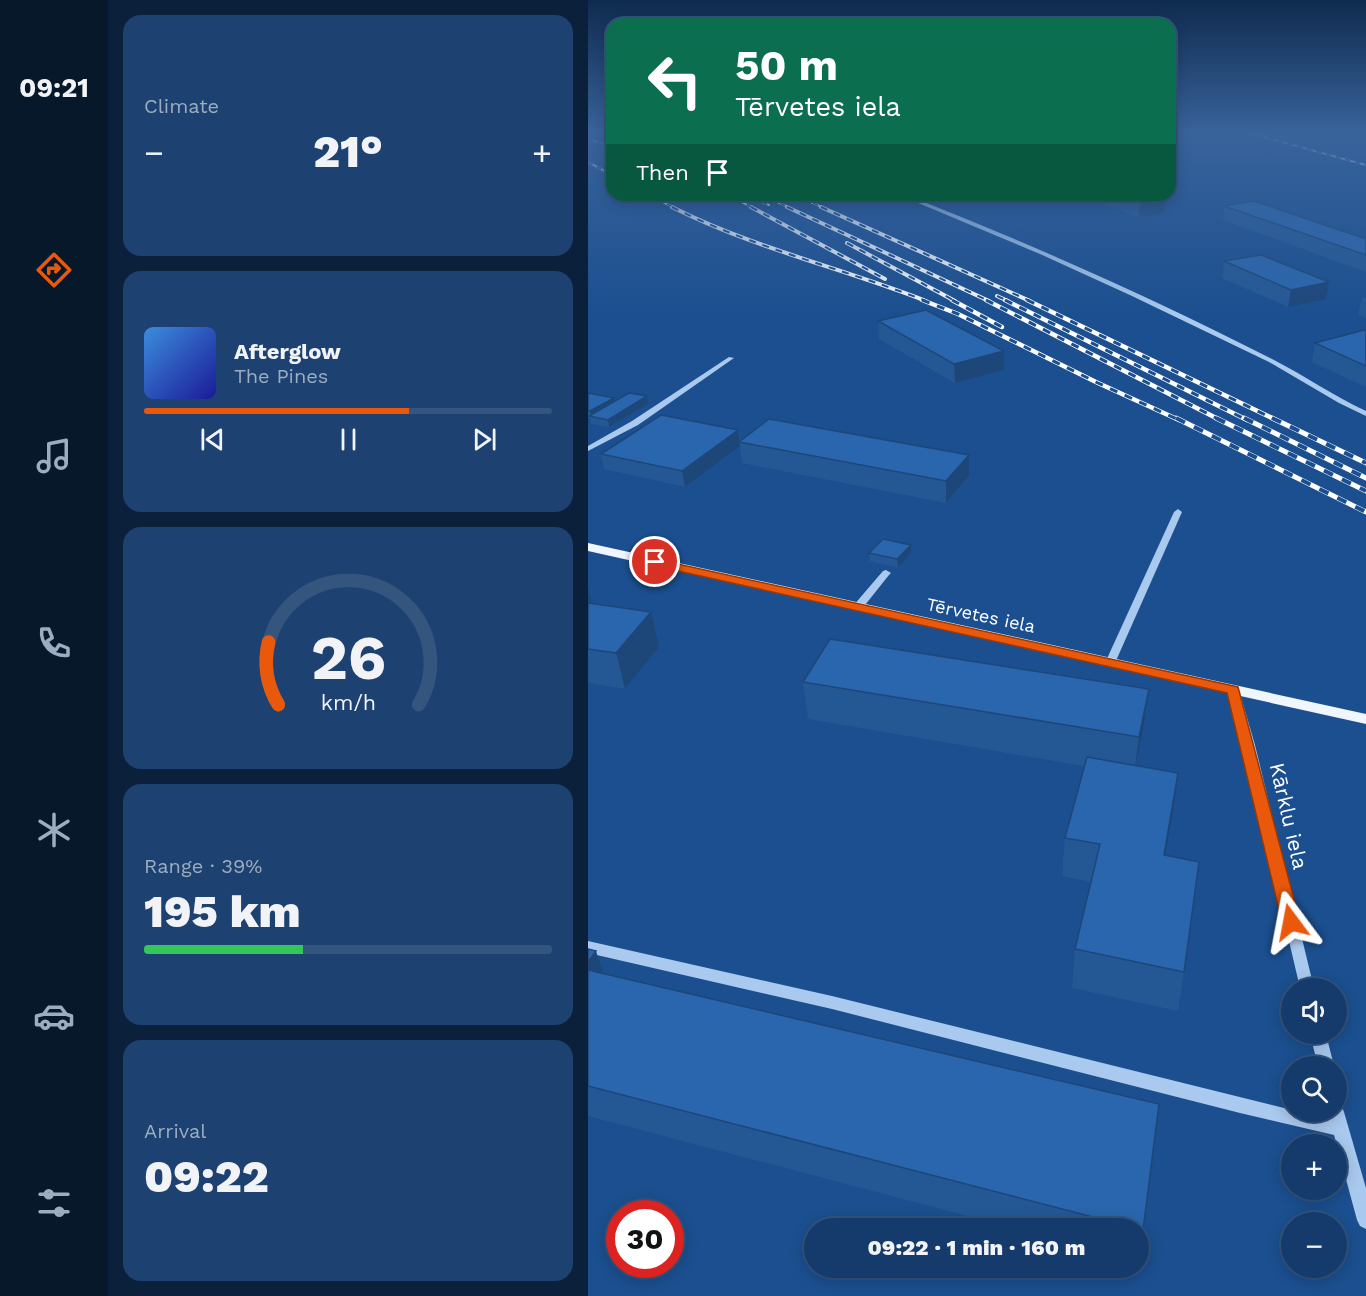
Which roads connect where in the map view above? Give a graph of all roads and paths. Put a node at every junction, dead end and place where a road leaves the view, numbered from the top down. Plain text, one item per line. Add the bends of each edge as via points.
1 (924, 201) edge
2 (918, 202) joint
3 (731, 357) dead end
4 (1366, 414) edge
5 (588, 449) edge
6 (1178, 512) dead end
7 (588, 548) edge
8 (885, 573) dead end
9 (857, 608) junction
10 (1110, 663) junction
11 (1233, 690) junction
12 (1366, 719) edge
13 (588, 947) edge
14 (1305, 978) edge
15 (1281, 1116) edge
16 (1339, 1122) edge
17 (1366, 1220) edge

1 - 2 street
2 - 4 street via 1147,299
3 - 5 street via 635,423
6 - 10 street
7 - 9 main road, Tērvetes iela
8 - 9 street
9 - 10 main road, Tērvetes iela
10 - 11 main road, Tērvetes iela
11 - 12 main road, Tērvetes iela
11 - 14 street, Kārklu iela
13 - 15 street via 1073,1062
16 - 17 street

